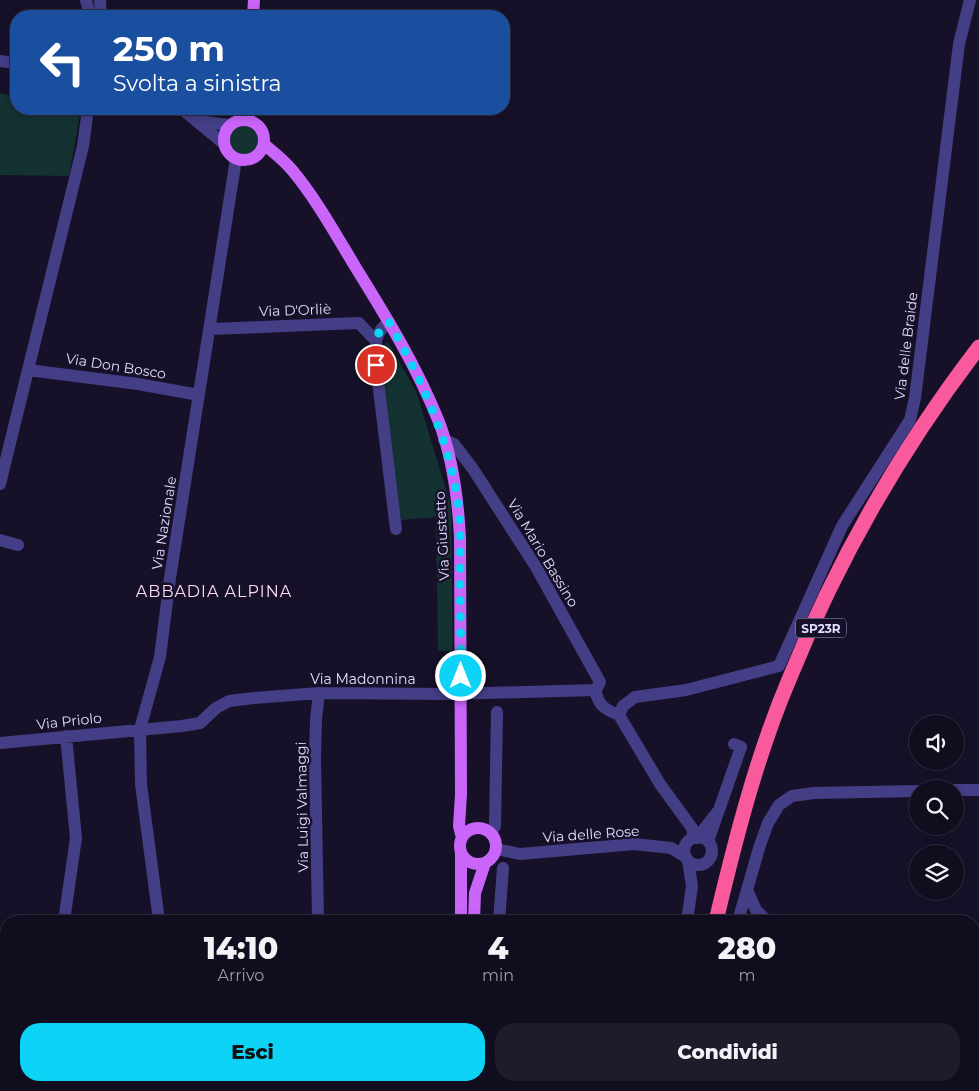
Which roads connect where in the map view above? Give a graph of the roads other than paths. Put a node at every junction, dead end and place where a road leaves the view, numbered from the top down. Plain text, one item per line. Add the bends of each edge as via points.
1 (970, 0) edge
2 (87, 115) edge
3 (189, 115) edge
4 (252, 115) edge
5 (236, 118) edge
6 (196, 121) junction
7 (254, 122) junction
8 (224, 144) junction
9 (261, 149) junction
10 (236, 158) junction
11 (389, 322) junction
12 (210, 329) junction
13 (375, 340) junction
14 (979, 347) edge
15 (979, 363) edge
16 (28, 370) junction
17 (199, 395) junction
18 (444, 440) junction
19 (0, 484) edge
20 (396, 529) dead end
21 (0, 540) edge
22 (18, 545) dead end
23 (595, 690) junction
24 (319, 693) junction
25 (461, 693) junction
26 (497, 712) dead end
27 (619, 715) junction
28 (140, 730) junction
29 (66, 736) junction
30 (0, 743) edge
31 (734, 744) dead end
32 (964, 790) edge
33 (979, 790) edge
34 (909, 791) edge
35 (461, 794) junction
36 (476, 828) junction
37 (491, 833) junction
38 (462, 838) junction
39 (697, 840) junction
40 (634, 844) junction
41 (496, 849) junction
42 (461, 853) junction
43 (687, 858) junction
44 (485, 863) junction
45 (503, 868) dead end
46 (727, 875) junction
47 (747, 890) junction
48 (65, 915) edge
49 (157, 915) edge
50 (318, 915) edge
51 (461, 915) edge
52 (474, 915) edge
53 (499, 915) edge
54 (688, 915) edge
55 (710, 915) edge
56 (717, 915) edge
57 (725, 915) edge
58 (740, 915) edge
59 (761, 915) edge

1 - 27 street, Via delle Braide via 959,44 910,420 842,526 779,666 686,690 635,697 623,706
2 - 16 street via 83,146
3 - 6 street
4 - 7 main road
5 - 6 street
5 - 7 main road
5 - 8 main road via 226,131
6 - 8 street
7 - 9 main road via 263,132
8 - 10 main road via 230,155
9 - 10 main road via 250,160
9 - 11 main road, Via Giustetto via 291,168 314,198
10 - 12 street, Via Nazionale
11 - 13 street via 381,327
11 - 18 main road, Via Giustetto via 412,362
12 - 13 street, Via D'Orliè via 359,323
12 - 17 street, Via Nazionale
13 - 20 street
14 - 46 highway, SP23R via 908,446 833,581 767,739
15 - 57 highway, SP23R via 950,401 889,496 827,616 776,743
16 - 17 street, Via Don Bosco via 129,382
16 - 19 street
17 - 28 street, Via Nazionale via 160,658
18 - 23 street, Via Mario Bassino via 454,444 473,469 536,566 600,682
18 - 25 main road, Via Giustetto via 458,503
21 - 22 street
23 - 25 street, Via Madonnina
23 - 27 street via 597,700 605,710
24 - 25 street, Via Madonnina
24 - 28 street, Via Madonnina via 229,701 200,723
24 - 50 street, Via Luigi Valmaggi via 315,758
25 - 35 main road, Via Giustetto
26 - 37 street via 495,826
27 - 39 street
28 - 29 street, Via Priolo
28 - 49 street, Via Nazionale via 141,784
29 - 30 street, Via Priolo
29 - 48 street via 76,838
31 - 39 street via 741,747 719,810
32 - 33 street
34 - 47 street via 792,796 779,805 768,823
35 - 36 main road, Via Giustetto
35 - 38 main road, Via Giustetto
36 - 37 main road
36 - 38 main road via 470,829
37 - 41 main road
38 - 42 main road
39 - 40 street
39 - 43 street via 685,848
39 - 43 street, Via delle Rose via 712,850 710,858 698,865
40 - 41 street, Via delle Rose via 520,854
40 - 43 street, Via delle Rose via 664,847
41 - 44 main road
42 - 44 main road via 468,862
42 - 51 main road
43 - 54 street via 692,886
44 - 52 main road via 474,893
45 - 53 street
46 - 55 highway via 715,896
46 - 56 highway, SP23R
47 - 58 street
47 - 59 street

